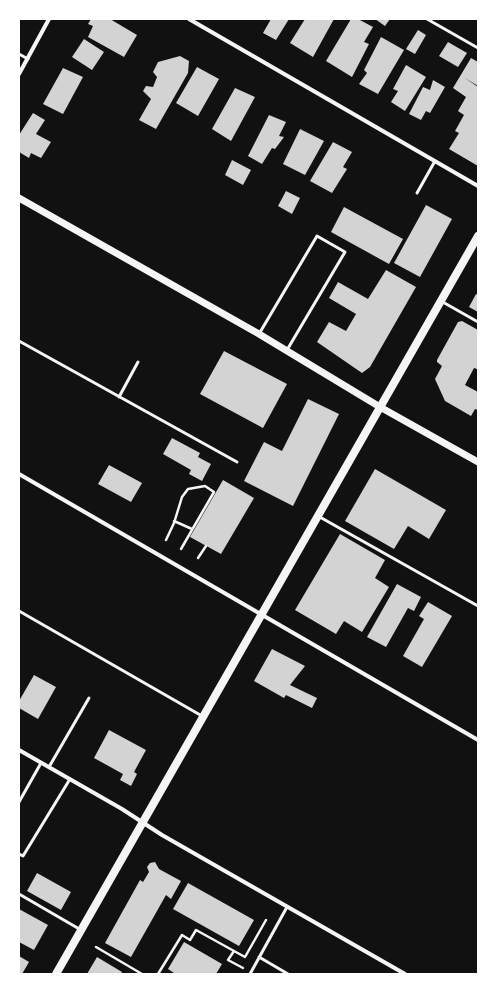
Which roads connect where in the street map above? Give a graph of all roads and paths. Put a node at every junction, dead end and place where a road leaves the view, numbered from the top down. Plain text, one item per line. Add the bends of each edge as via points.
1 (49, 19) edge
2 (189, 19) edge
3 (427, 19) edge
4 (478, 48) edge
5 (19, 54) edge
6 (28, 58) junction
7 (19, 74) edge
8 (435, 161) junction
9 (478, 186) edge
10 (417, 193) dead end
11 (19, 198) edge
12 (478, 236) edge
13 (441, 301) junction
14 (478, 322) edge
15 (259, 334) junction
16 (19, 341) edge
17 (286, 351) junction
18 (138, 362) dead end
19 (119, 396) junction
20 (380, 407) junction
21 (237, 462) dead end
22 (478, 462) edge
23 (19, 474) edge
24 (318, 516) junction
25 (174, 521) junction
26 (192, 529) junction
27 (166, 540) dead end
28 (206, 546) dead end
29 (181, 549) dead end
30 (198, 558) dead end
31 (478, 606) edge
32 (19, 611) edge
33 (262, 614) junction
34 (89, 698) dead end
35 (203, 717) junction
36 (478, 740) edge
37 (19, 750) edge
38 (41, 763) junction
39 (49, 767) junction
40 (70, 779) junction
41 (19, 802) edge
42 (143, 822) junction
43 (19, 854) edge
44 (19, 894) edge
45 (287, 906) junction
46 (266, 920) dead end
47 (81, 930) junction
48 (96, 947) dead end
49 (234, 951) junction
50 (259, 957) junction
51 (243, 968) dead end
52 (56, 974) edge
53 (142, 974) edge
54 (158, 974) edge
55 (250, 974) edge
56 (288, 974) edge
57 (405, 974) edge

1 - 6 street
2 - 8 street
3 - 4 lane
5 - 6 lane
6 - 7 street
8 - 9 street
8 - 10 lane
11 - 15 street
12 - 13 main road
13 - 14 lane
13 - 20 main road
15 - 17 street
15 - 17 lane via 317,236 345,252
16 - 19 lane
17 - 20 street
18 - 19 lane
19 - 21 lane
20 - 22 street
20 - 24 main road
23 - 33 street
24 - 31 lane
24 - 33 main road
25 - 26 path
25 - 26 path via 182,497 188,489 205,486 214,492
25 - 27 path
26 - 29 path
28 - 30 path
32 - 35 lane
33 - 35 main road
33 - 36 street
34 - 39 lane
35 - 42 main road
37 - 38 street
38 - 39 street
38 - 41 lane
39 - 40 street
40 - 42 street
40 - 43 lane via 23,856
42 - 45 street
42 - 47 main road
44 - 47 lane
45 - 50 lane
45 - 57 street
46 - 49 path via 245,957
47 - 52 main road
48 - 53 path
49 - 51 path via 228,960
49 - 54 path via 196,930 190,940 182,935
50 - 55 lane
50 - 56 lane

